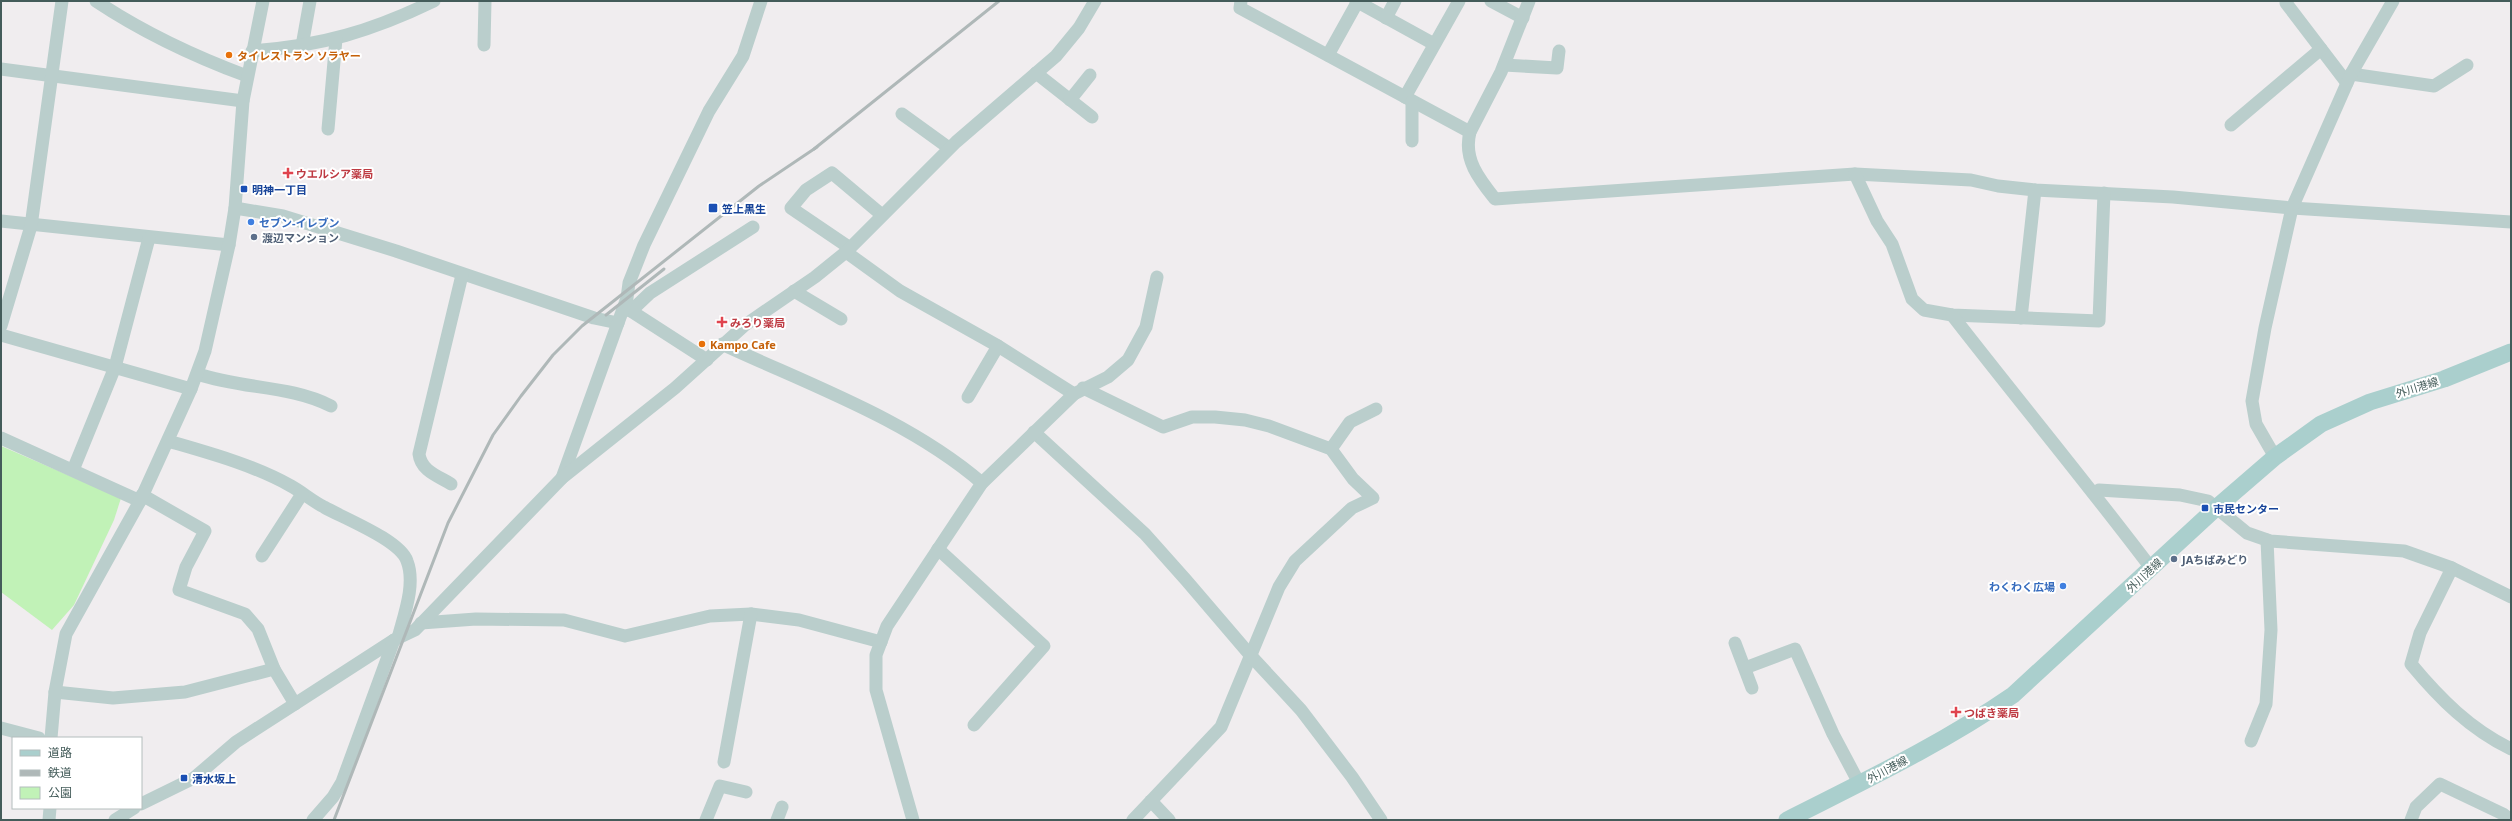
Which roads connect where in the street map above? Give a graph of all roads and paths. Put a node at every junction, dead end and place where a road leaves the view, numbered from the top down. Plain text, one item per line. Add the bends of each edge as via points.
1 (62, 1) edge
2 (96, 1) edge
3 (263, 1) edge
4 (310, 1) edge
5 (434, 1) edge
6 (485, 1) edge
7 (761, 1) edge
8 (1095, 1) edge
9 (1242, 1) edge
10 (1357, 1) edge
11 (1395, 1) edge
12 (1459, 1) edge
13 (1491, 1) edge
14 (1529, 1) edge
15 (2393, 1) edge
16 (2286, 3) dead end
17 (1386, 18) junction
18 (1522, 18) junction
19 (336, 39) junction
20 (1434, 44) junction
21 (484, 45) dead end
22 (302, 46) junction
23 (2321, 49) junction
24 (252, 50) junction
25 (1559, 51) dead end
26 (1328, 55) junction
27 (1504, 64) junction
28 (2467, 65) dead end
29 (1, 69) edge
30 (1036, 73) junction
31 (1090, 75) dead end
32 (53, 76) junction
33 (247, 76) junction
34 (2349, 78) junction
35 (1408, 99) junction
36 (1070, 100) junction
37 (243, 101) junction
38 (902, 114) dead end
39 (1092, 117) dead end
40 (2231, 125) dead end
41 (328, 129) dead end
42 (1470, 132) junction
43 (1412, 141) dead end
44 (949, 148) junction
45 (1855, 174) junction
46 (2035, 190) junction
47 (2104, 193) junction
48 (235, 208) junction
49 (2292, 208) junction
50 (882, 215) junction
51 (1, 221) edge
52 (2511, 222) edge
53 (31, 226) junction
54 (753, 227) dead end
55 (149, 238) junction
56 (229, 245) junction
57 (848, 250) junction
58 (462, 275) junction
59 (1157, 277) dead end
60 (794, 291) junction
61 (627, 310) junction
62 (1952, 315) junction
63 (2021, 318) junction
64 (841, 319) dead end
65 (618, 323) junction
66 (1, 326) edge
67 (1, 335) edge
68 (722, 344) junction
69 (998, 346) junction
70 (2511, 352) edge
71 (707, 360) junction
72 (115, 367) junction
73 (198, 374) junction
74 (191, 389) junction
75 (1078, 391) junction
76 (968, 397) dead end
77 (331, 406) dead end
78 (1376, 409) dead end
79 (1034, 432) junction
80 (1, 438) edge
81 (168, 440) junction
82 (1331, 449) junction
83 (2275, 457) junction
84 (73, 470) junction
85 (562, 478) junction
86 (982, 483) junction
87 (451, 484) dead end
88 (2095, 493) junction
89 (302, 494) junction
90 (141, 498) junction
91 (2216, 508) junction
92 (2267, 540) junction
93 (938, 548) junction
94 (262, 556) dead end
95 (2151, 568) junction
96 (2452, 568) junction
97 (2511, 597) edge
98 (751, 614) junction
99 (421, 623) junction
100 (396, 639) junction
101 (881, 642) junction
102 (1735, 643) dead end
103 (1251, 656) junction
104 (1745, 668) junction
105 (274, 669) junction
106 (1752, 688) dead end
107 (55, 692) junction
108 (295, 704) junction
109 (974, 725) dead end
110 (1, 728) edge
111 (35, 737) edge
112 (51, 737) edge
113 (2251, 741) dead end
114 (2511, 749) edge
115 (724, 762) dead end
116 (1859, 783) junction
117 (746, 792) dead end
118 (1151, 801) junction
119 (142, 804) edge
120 (782, 807) dead end
121 (50, 809) edge
122 (132, 809) edge
123 (49, 820) edge
124 (116, 820) edge
125 (313, 820) edge
126 (706, 820) edge
127 (777, 820) edge
128 (913, 820) edge
129 (1133, 820) edge
130 (1169, 820) edge
131 (1381, 820) edge
132 (1787, 820) edge
133 (2411, 820) edge
134 (2511, 820) edge

1 - 32 street
2 - 33 street via 133,25 194,57
3 - 24 street
4 - 22 street
5 - 19 street via 389,23
6 - 21 street
7 - 61 street via 743,56 709,111 644,246 629,283
8 - 30 street via 1056,56
9 - 26 street via 1240,8
10 - 17 street
10 - 26 street
11 - 17 street
12 - 20 street
13 - 18 street
14 - 18 street
15 - 34 street
16 - 23 street
17 - 20 street
18 - 27 street
19 - 22 street
19 - 41 street
20 - 35 street
22 - 24 street
23 - 34 street
23 - 40 street
24 - 33 street
25 - 27 street via 1557,68
26 - 35 street
27 - 42 street
28 - 34 street via 2434,86
29 - 32 street
30 - 36 street
30 - 44 street
31 - 36 street
32 - 37 street
32 - 53 street
33 - 37 street
34 - 49 street
35 - 42 street
35 - 43 street
36 - 39 street
37 - 48 street
38 - 44 street
42 - 45 street via 1469,154 1473,167 1495,199
44 - 50 street
45 - 46 street via 1971,180
45 - 62 street via 1877,221 1892,244 1912,299 1924,310
46 - 47 street
46 - 63 street
47 - 49 street
47 - 63 street via 2099,321
48 - 56 street
48 - 58 street via 283,216 396,251
49 - 52 street
49 - 83 street via 2252,401 2256,424
50 - 57 street
50 - 57 street via 832,173 806,190 791,208
51 - 53 street
53 - 55 street
53 - 66 street
54 - 61 street
55 - 56 street
55 - 72 street
56 - 73 street
57 - 60 street
57 - 69 street via 900,290
58 - 65 street via 594,318
58 - 87 street via 419,454 420,461 426,469
59 - 75 street via 1146,327 1128,360 1108,377
60 - 64 street
60 - 68 street
61 - 65 street
61 - 71 street
62 - 63 street
62 - 88 street
65 - 85 street
67 - 72 street
68 - 71 street
68 - 86 street via 887,420 955,459
69 - 75 street
69 - 76 street
70 - 83 main road, 外川港線 via 2444,379 2370,402 2321,424
71 - 85 street
72 - 74 street
72 - 84 street
73 - 74 street
73 - 77 street via 216,380 313,399
74 - 81 street
75 - 79 street
75 - 82 street via 1162,427 1192,417 1245,420
78 - 82 street via 1350,422
79 - 86 street
79 - 103 street via 1145,534
80 - 84 street
81 - 89 street via 252,470 290,486
81 - 90 street
82 - 103 street via 1353,479 1373,498 1352,508 1295,561 1279,587
83 - 91 main road, 外川港線
84 - 90 street
85 - 99 street
86 - 93 street
88 - 91 street via 2099,490 2180,495 2208,501
88 - 95 street
89 - 94 street
89 - 100 street via 373,531 405,556 409,568 409,590
90 - 105 street via 205,532 186,566 179,590 245,614 258,629
90 - 107 street via 66,634
91 - 92 street via 2247,533
91 - 95 main road, 外川港線
92 - 96 street via 2404,551
92 - 113 street via 2270,630 2266,704
93 - 101 street via 897,611
93 - 109 street via 1044,646
95 - 116 main road, 外川港線 via 2013,695 1980,717
96 - 97 street
96 - 114 street via 2420,633 2411,664 2440,699 2467,722
98 - 99 street via 710,616 625,636 564,620 476,619
98 - 101 street via 799,620
98 - 115 street
99 - 100 street via 415,630
100 - 108 street
100 - 125 street via 342,782 334,797
101 - 128 street via 876,655 876,690
102 - 104 street
103 - 118 street via 1221,727
103 - 131 street via 1301,710 1352,776
104 - 106 street
104 - 116 street via 1795,649 1833,734
105 - 107 street via 185,692 113,698
105 - 108 street
107 - 112 street
108 - 119 street via 236,742 194,778
110 - 111 street
116 - 132 main road, 外川港線
117 - 126 street via 720,786
118 - 129 street
118 - 130 street
120 - 127 street
121 - 123 street
122 - 124 street
133 - 134 street via 2416,807 2440,784

